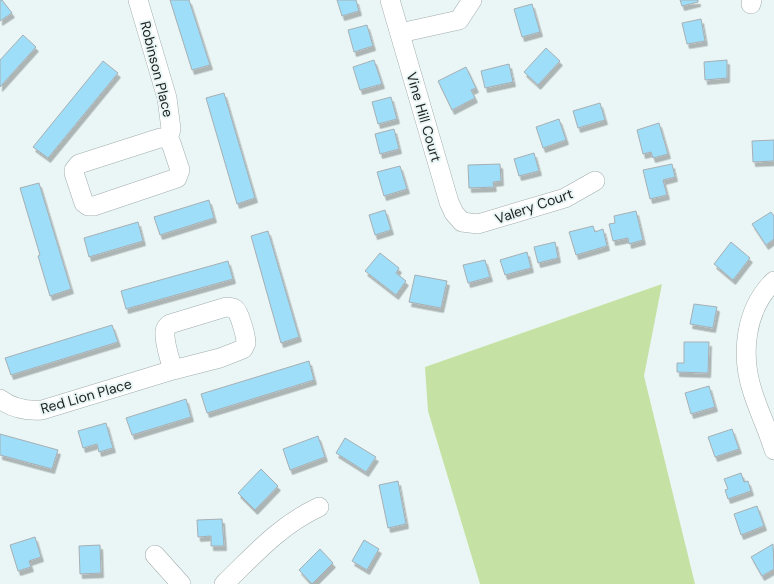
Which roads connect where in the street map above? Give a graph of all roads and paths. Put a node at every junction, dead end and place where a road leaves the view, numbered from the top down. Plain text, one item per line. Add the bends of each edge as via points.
1 (138, 0) edge
2 (390, 0) edge
3 (472, 0) edge
4 (400, 33) junction
5 (168, 139) junction
6 (595, 181) dead end
7 (471, 224) joint
8 (774, 281) edge
9 (173, 370) dead end
10 (0, 399) edge
11 (770, 426) edge
12 (774, 450) edge
13 (319, 507) dead end
14 (155, 555) dead end
15 (180, 584) edge
16 (224, 584) edge

1 - 5 street, Robinson Place via 168,98 171,129
2 - 4 street, Vine Hill Court
3 - 4 street via 459,20
4 - 7 street, Vine Hill Court via 449,202 458,218
5 - 5 street, Robinson Place via 180,170 176,179 94,206 84,203 74,173 79,164 160,138
6 - 7 street, Valery Court via 565,198 488,222
8 - 11 street via 756,305 747,336 749,380
9 - 10 street, Red Lion Place via 42,410 18,408
11 - 12 street
13 - 16 street via 285,527
14 - 15 street

